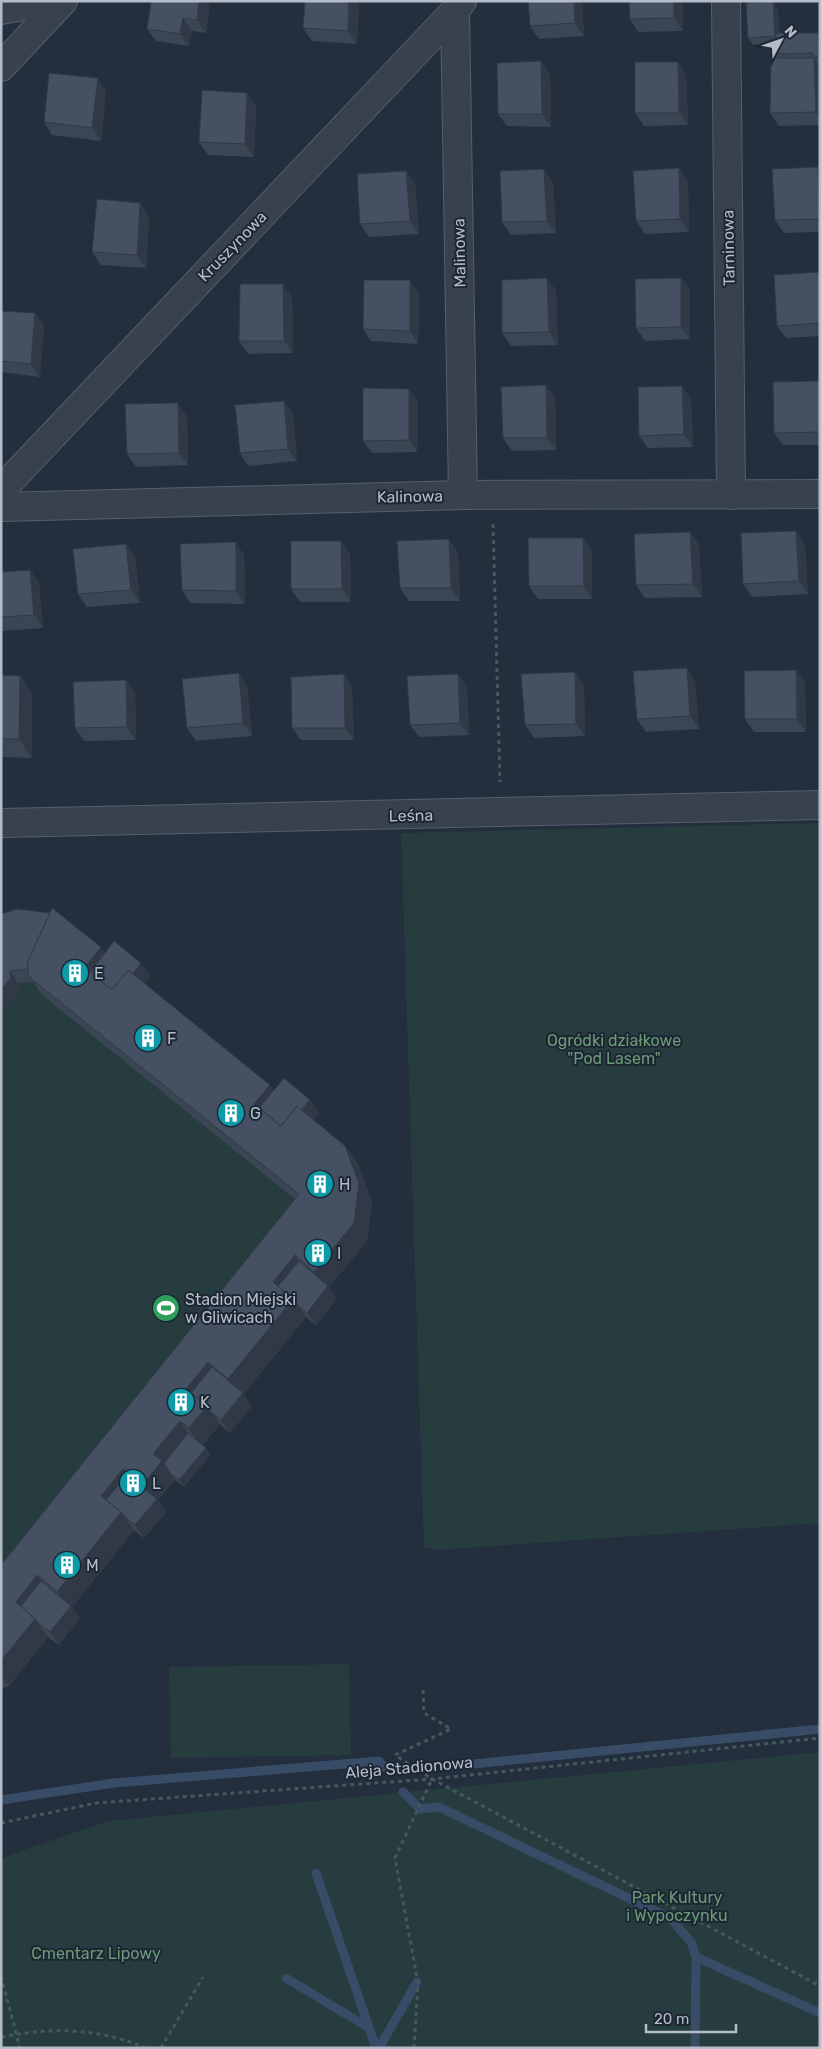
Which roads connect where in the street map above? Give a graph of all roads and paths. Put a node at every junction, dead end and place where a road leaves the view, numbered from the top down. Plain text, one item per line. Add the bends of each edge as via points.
1 (54, 1) edge
2 (63, 1) edge
3 (726, 1) edge
4 (459, 6) edge
5 (1, 10) edge
6 (1, 67) edge
7 (1, 490) edge
8 (820, 494) edge
9 (463, 495) junction
10 (731, 495) junction
11 (1, 507) edge
12 (493, 518) dead end
13 (820, 805) edge
14 (500, 813) junction
15 (1, 823) edge
16 (423, 1690) dead end
17 (820, 1738) edge
18 (432, 1779) junction
19 (1, 1823) edge
20 (1, 1976) edge
21 (203, 1976) dead end
22 (820, 1986) edge
23 (17, 2034) junction
24 (1, 2037) edge
25 (20, 2048) edge
26 (146, 2048) edge
27 (161, 2048) edge
28 (414, 2048) edge

1 - 5 street
2 - 6 street
3 - 10 street, Tarninowa
4 - 7 street, Kruszynowa
4 - 9 street, Malinowa
8 - 10 street, Kalinowa
9 - 10 street, Kalinowa
9 - 11 street, Kalinowa
12 - 14 path
13 - 14 street, Leśna
14 - 15 street, Leśna
16 - 18 path via 424,1713 451,1729 395,1755
17 - 18 path, Aleja Stadionowa
18 - 19 path, Aleja Stadionowa via 96,1804
18 - 22 path
18 - 28 path via 395,1858 418,1983
20 - 23 path
21 - 27 path
23 - 24 path
23 - 25 path
23 - 26 path via 66,2029 99,2033

